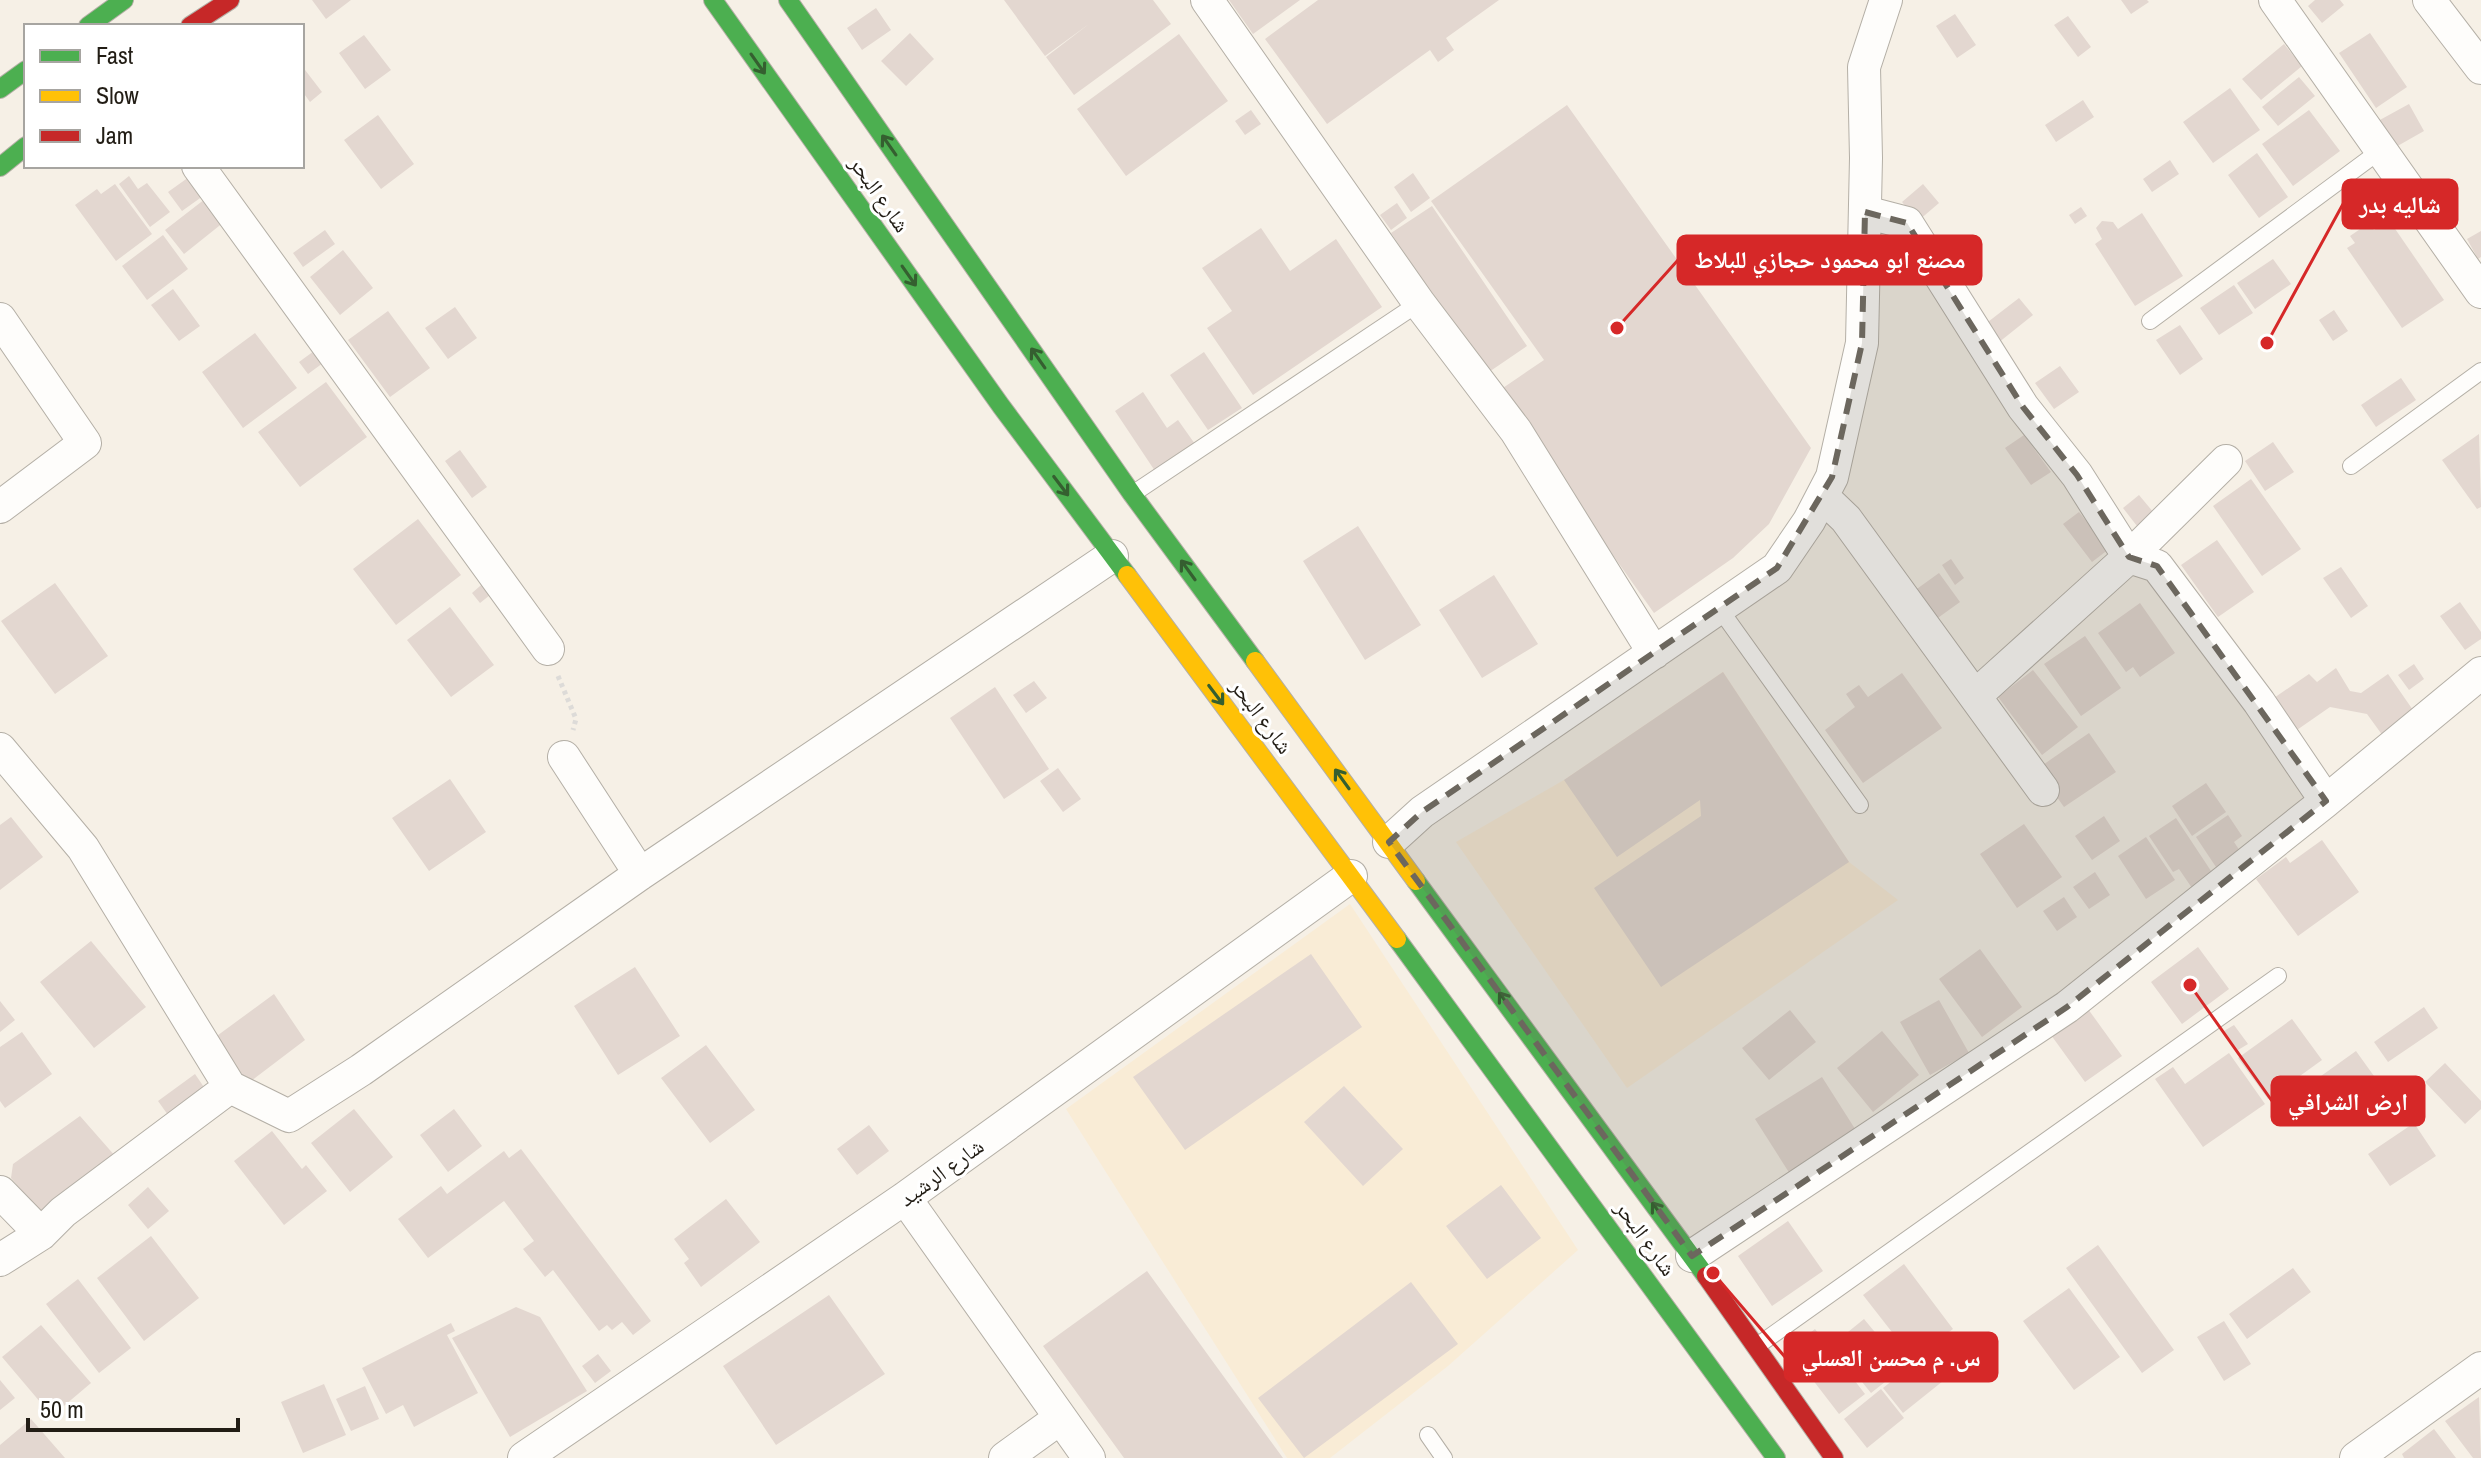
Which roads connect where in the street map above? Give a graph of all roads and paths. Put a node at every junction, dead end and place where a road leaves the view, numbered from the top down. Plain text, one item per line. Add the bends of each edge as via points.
1 (124, 0) edge
2 (230, 0) edge
3 (713, 0) edge
4 (788, 0) edge
5 (1207, 0) edge
6 (1886, 0) edge
7 (2275, 0) edge
8 (2429, 0) edge
9 (91, 24) edge
10 (193, 24) edge
11 (2481, 68) edge
12 (24, 71) edge
13 (0, 89) edge
14 (24, 148) edge
15 (2381, 150) junction
16 (0, 167) edge
17 (199, 168) edge
18 (1865, 212) junction
19 (2481, 292) edge
20 (1419, 303) junction
21 (0, 319) edge
22 (2150, 321) dead end
23 (2481, 371) edge
24 (2226, 461) dead end
25 (2351, 466) dead end
26 (1132, 494) junction
27 (1822, 496) junction
28 (0, 507) edge
29 (1112, 556) junction
30 (2129, 557) junction
31 (1719, 608) junction
32 (548, 649) joint
33 (1654, 653) junction
34 (2481, 673) edge
35 (1975, 696) junction
36 (0, 749) edge
37 (564, 757) joint
38 (2043, 790) dead end
39 (2326, 801) junction
40 (1860, 805) dead end
41 (1389, 842) junction
42 (640, 874) junction
43 (1351, 876) junction
44 (2278, 976) dead end
45 (230, 1087) junction
46 (1571, 1090) junction
47 (1541, 1114) junction
48 (0, 1192) edge
49 (905, 1198) junction
50 (41, 1234) junction
51 (1692, 1256) junction
52 (0, 1260) edge
53 (1756, 1347) junction
54 (2481, 1368) edge
55 (1059, 1419) junction
56 (1428, 1435) dead end
57 (524, 1458) edge
58 (1005, 1458) edge
59 (1089, 1458) edge
60 (1444, 1458) edge
61 (1776, 1458) edge
62 (1834, 1458) edge
63 (2356, 1458) edge

1 - 9 main road
2 - 10 main road
3 -> 29 main road, شارع البحر
26 -> 4 main road, شارع البحر
5 - 20 street
6 - 18 street via 1864,67
7 - 15 street
8 - 11 street
12 - 13 main road
14 - 16 main road
15 - 19 street
15 - 22 lane
17 - 32 street
18 - 27 street via 1862,343 1832,477
18 - 30 street via 1907,223 2023,407 2077,475
20 - 26 lane
20 - 33 street via 1516,431
21 - 28 street via 85,443
23 - 25 lane
24 - 30 street
41 -> 26 main road, شارع البحر
27 - 31 street via 1777,568
27 - 35 street via 1846,519
29 - 42 street
29 -> 43 main road, شارع البحر
30 - 35 street
30 - 39 street via 2157,566
31 - 33 street
31 - 40 lane
32 - 37 path via 576,719
33 - 41 street via 1422,812
34 - 39 street
35 - 38 street
36 - 45 street via 83,848
37 - 42 street
39 - 51 street via 2067,1007
46 -> 41 main road, شارع البحر
42 - 45 street via 289,1116
43 - 47 main road, شارع البحر
43 - 49 street, شارع الرشيد
44 - 53 lane
45 - 50 street
46 - 47 main road
51 -> 46 main road, شارع البحر
47 - 61 main road, شارع البحر
48 - 50 street
49 - 55 street
49 - 57 street, شارع الرشيد
50 - 52 street
51 - 53 main road, شارع البحر
53 - 62 main road, شارع البحر
54 - 63 street
55 - 58 street
55 - 59 street
56 - 60 lane

